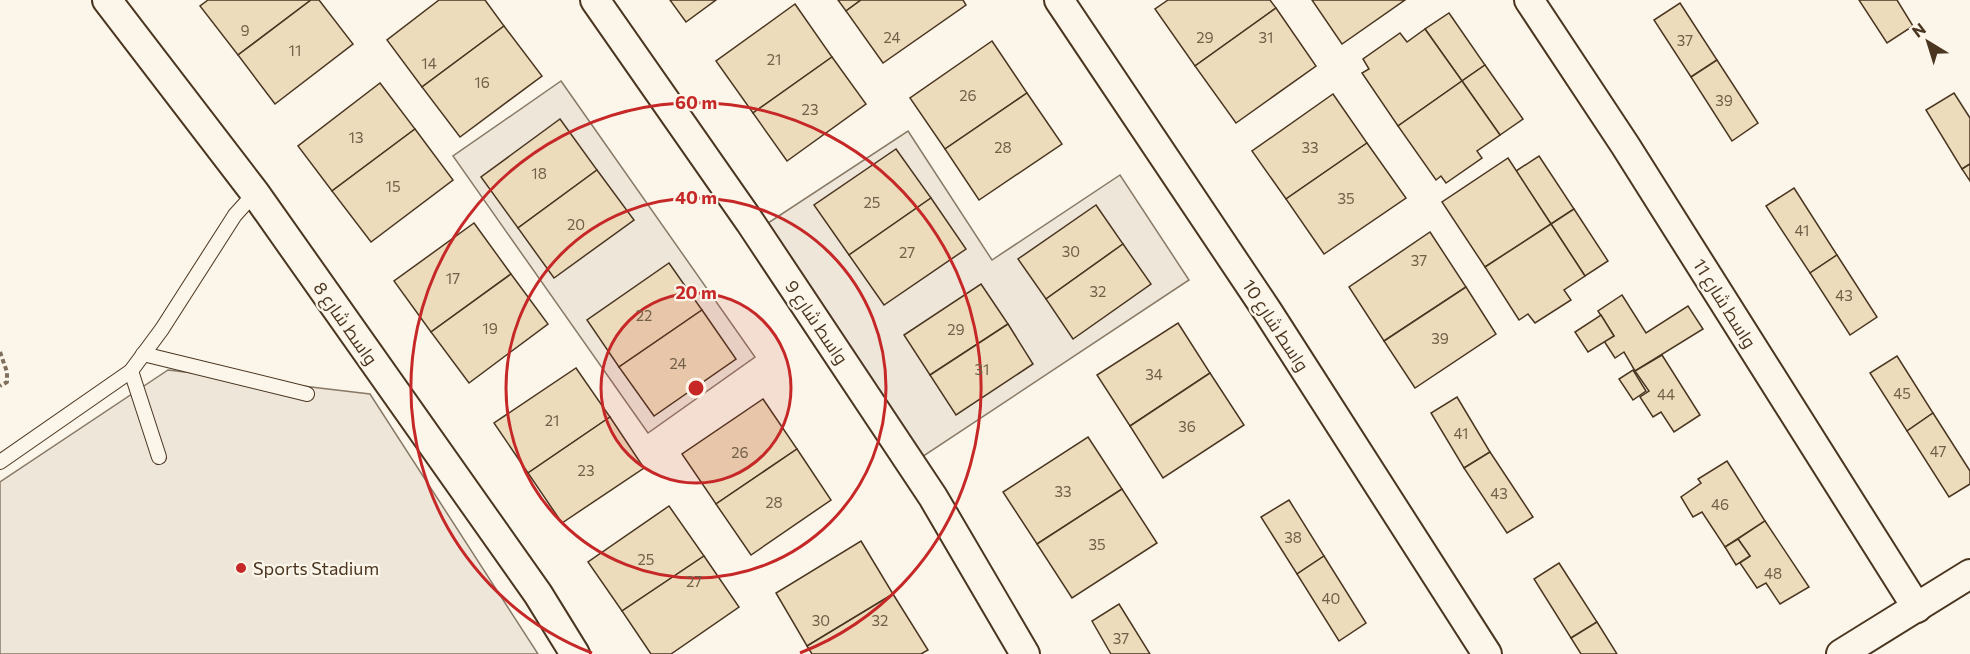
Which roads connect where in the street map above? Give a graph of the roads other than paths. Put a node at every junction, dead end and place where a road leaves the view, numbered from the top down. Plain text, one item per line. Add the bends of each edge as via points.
1 (107, 0) edge
2 (595, 0) edge
3 (1059, 0) edge
4 (1529, 0) edge
5 (255, 193) junction
6 (144, 354) junction
7 (131, 371) junction
8 (307, 394) dead end
9 (159, 457) dead end
10 (0, 462) edge
11 (1970, 574) edge
12 (1917, 608) junction
13 (574, 654) edge
14 (1025, 654) edge
15 (1487, 654) edge
16 (1841, 654) edge

1 - 5 street, واسط شارع 8
2 - 14 street, واسط شارع 9 via 750,222 933,496
3 - 15 street, واسط شارع 10 via 1268,312
4 - 12 street, واسط شارع 11
5 - 6 lane via 235,215
5 - 13 street, واسط شارع 8 via 538,594
6 - 7 lane
6 - 8 lane
7 - 9 lane
7 - 10 lane
11 - 12 street
12 - 16 street

